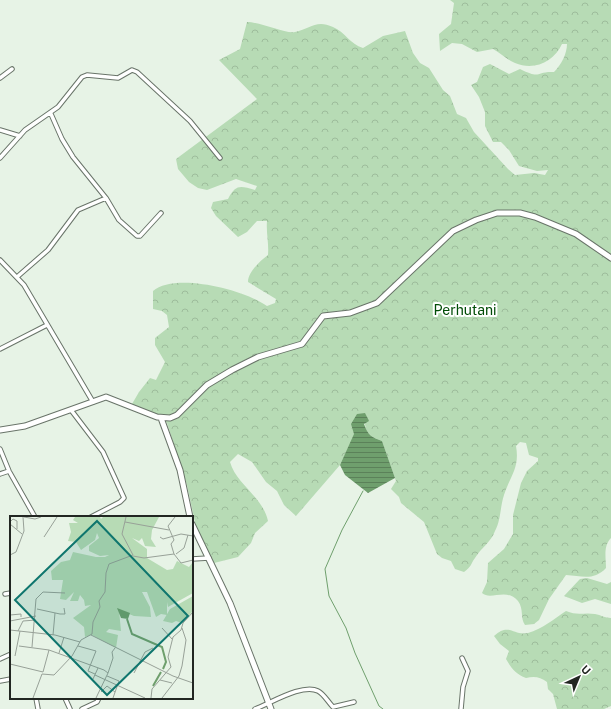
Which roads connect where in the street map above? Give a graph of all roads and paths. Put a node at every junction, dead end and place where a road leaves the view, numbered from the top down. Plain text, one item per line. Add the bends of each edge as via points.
1 (12, 69) dead end
2 (0, 78) edge
3 (51, 114) junction
4 (0, 130) edge
5 (20, 136) junction
6 (0, 151) edge
7 (4, 155) junction
8 (0, 158) edge
9 (220, 158) dead end
10 (106, 198) junction
11 (161, 213) dead end
12 (611, 258) edge
13 (0, 260) edge
14 (17, 277) junction
15 (47, 325) junction
16 (0, 349) edge
17 (92, 402) junction
18 (71, 410) junction
19 (161, 418) junction
20 (0, 430) edge
21 (0, 449) edge
22 (9, 471) junction
23 (0, 474) edge
24 (34, 516) edge
25 (93, 516) edge
26 (190, 516) edge
27 (193, 526) edge
28 (208, 558) junction
29 (193, 559) edge
30 (10, 593) edge
31 (5, 594) dead end
32 (10, 654) edge
33 (462, 658) dead end
34 (0, 659) edge
35 (10, 680) edge
36 (0, 681) edge
37 (36, 699) edge
38 (65, 699) edge
39 (98, 699) edge
40 (354, 702) dead end
41 (270, 706) edge
42 (38, 709) edge
43 (70, 709) edge
44 (82, 709) edge
45 (255, 709) edge
46 (461, 709) edge

1 - 2 street
3 - 5 street via 29,127
3 - 9 street via 84,75 118,78 134,70 190,122
3 - 10 street via 73,157
4 - 5 street
5 - 7 street
6 - 7 street
7 - 8 street
10 - 11 street via 119,220 138,236 142,235
10 - 14 street via 78,210 48,250
12 - 19 street via 576,234 528,214 488,215 448,236 377,303 350,313 323,316 302,344 258,357 232,370 207,385 177,415
13 - 14 street
14 - 15 street via 29,292
15 - 16 street
15 - 17 street
17 - 18 street
17 - 19 street via 108,397
18 - 20 street via 25,426
18 - 25 street via 102,452 124,498
19 - 26 street via 180,470
21 - 22 street
22 - 23 street
22 - 24 street
27 - 28 street
28 - 29 street
28 - 41 street via 230,603
30 - 31 street
32 - 34 street
33 - 46 street via 468,671
35 - 36 street
37 - 42 street
38 - 43 street
39 - 44 street
40 - 41 street via 333,707 323,694 306,688
41 - 45 street

